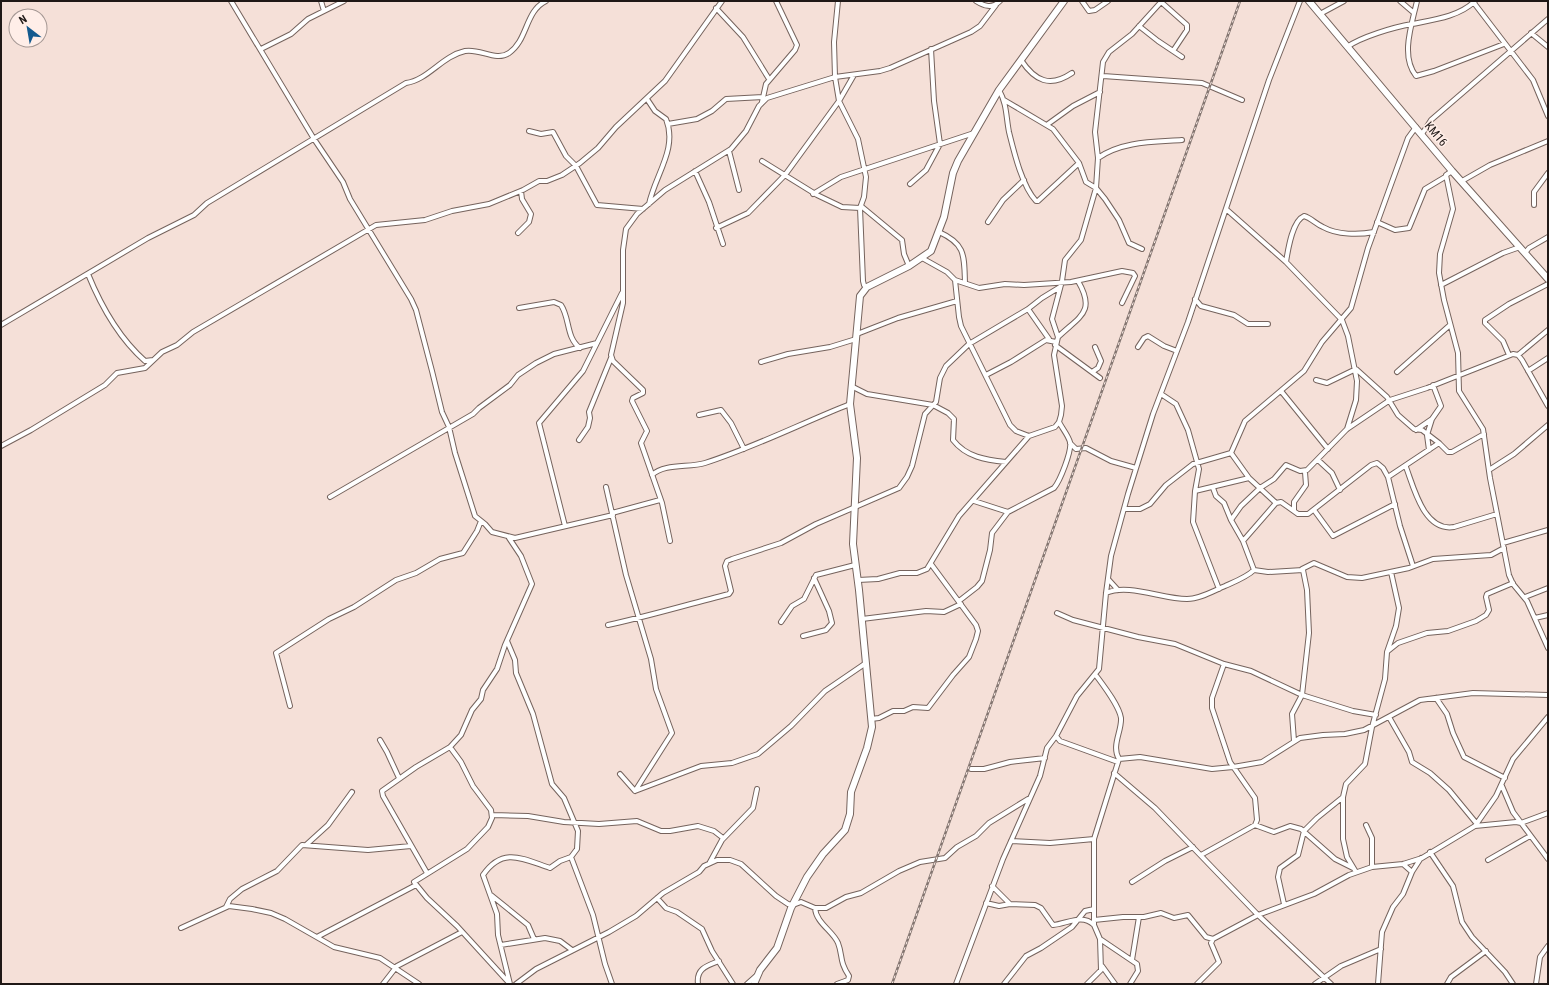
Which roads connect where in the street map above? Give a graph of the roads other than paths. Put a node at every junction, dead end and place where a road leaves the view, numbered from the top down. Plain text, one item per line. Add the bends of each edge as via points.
1 (231, 1) edge
2 (321, 1) edge
3 (344, 1) edge
4 (546, 1) edge
5 (722, 1) edge
6 (776, 1) edge
7 (838, 1) edge
8 (976, 1) edge
9 (1000, 1) edge
10 (1064, 1) edge
11 (1082, 1) edge
12 (1108, 1) edge
13 (1300, 1) edge
14 (1309, 1) edge
15 (1344, 1) edge
16 (1400, 1) edge
17 (1417, 1) edge
18 (1161, 2) edge
19 (1475, 2) edge
20 (996, 5) junction
21 (716, 8) junction
22 (324, 11) junction
23 (1414, 13) junction
24 (1320, 14) junction
25 (1548, 18) edge
26 (1412, 23) junction
27 (1139, 26) junction
28 (1531, 34) junction
29 (1504, 44) junction
30 (1347, 47) junction
31 (1548, 47) edge
32 (261, 49) junction
33 (931, 49) junction
34 (1173, 51) junction
35 (1511, 52) junction
36 (1182, 57) dead end
37 (1021, 60) junction
38 (1072, 73) dead end
39 (854, 74) junction
40 (1103, 76) junction
41 (835, 77) junction
42 (769, 79) junction
43 (999, 90) junction
44 (1100, 92) junction
45 (763, 97) junction
46 (647, 99) junction
47 (1004, 100) junction
48 (1242, 100) dead end
49 (840, 101) junction
50 (762, 102) junction
51 (1548, 116) edge
52 (668, 124) junction
53 (1048, 124) junction
54 (1416, 127) junction
55 (529, 131) dead end
56 (974, 133) junction
57 (1422, 134) junction
58 (314, 139) junction
59 (1182, 140) dead end
60 (1548, 141) edge
61 (940, 144) junction
62 (729, 151) junction
63 (1098, 158) junction
64 (762, 161) dead end
65 (1079, 163) junction
66 (576, 166) junction
67 (865, 170) junction
68 (695, 171) junction
69 (1452, 171) junction
70 (1548, 173) edge
71 (785, 175) junction
72 (1445, 177) junction
73 (1024, 180) junction
74 (1462, 181) junction
75 (910, 184) dead end
76 (1096, 188) junction
77 (739, 190) dead end
78 (521, 191) junction
79 (813, 194) junction
80 (649, 204) junction
81 (1534, 205) dead end
82 (860, 207) junction
83 (643, 209) junction
84 (1226, 209) junction
85 (988, 222) dead end
86 (1377, 222) junction
87 (716, 228) junction
88 (368, 230) junction
89 (939, 232) junction
90 (1374, 232) junction
91 (518, 233) dead end
92 (1548, 237) edge
93 (723, 244) dead end
94 (1520, 247) junction
95 (1142, 249) dead end
96 (1525, 253) junction
97 (922, 258) junction
98 (1286, 262) junction
99 (909, 266) junction
100 (88, 274) junction
101 (1548, 279) edge
102 (955, 280) junction
103 (1062, 281) junction
104 (1078, 281) junction
105 (964, 284) junction
106 (1548, 284) edge
107 (1441, 285) junction
108 (867, 287) junction
109 (1060, 287) junction
110 (624, 290) junction
111 (958, 295) junction
112 (1195, 299) junction
113 (957, 300) junction
114 (1122, 304) dead end
115 (519, 308) dead end
116 (1028, 309) junction
117 (1342, 320) junction
118 (1268, 324) dead end
119 (1, 325) edge
120 (1450, 325) junction
121 (1548, 330) edge
122 (1058, 336) junction
123 (857, 337) junction
124 (1049, 340) junction
125 (597, 343) junction
126 (1055, 343) junction
127 (969, 344) junction
128 (1095, 347) dead end
129 (1138, 347) dead end
130 (580, 348) junction
131 (1177, 351) junction
132 (1518, 354) junction
133 (1509, 355) junction
134 (611, 358) junction
135 (1548, 358) edge
136 (153, 360) junction
137 (761, 362) dead end
138 (1356, 369) junction
139 (1528, 371) junction
140 (1092, 372) junction
141 (1397, 372) dead end
142 (986, 375) junction
143 (1459, 376) junction
144 (1100, 378) dead end
145 (1316, 380) dead end
146 (1433, 386) junction
147 (853, 387) junction
148 (1281, 391) junction
149 (1161, 394) junction
150 (1390, 400) junction
151 (850, 404) junction
152 (933, 406) junction
153 (1548, 406) edge
154 (699, 415) dead end
155 (1432, 419) junction
156 (1059, 422) junction
157 (1548, 425) edge
158 (449, 427) junction
159 (1347, 430) junction
160 (1416, 430) junction
161 (1484, 434) junction
162 (1427, 435) junction
163 (1029, 436) junction
164 (579, 440) dead end
165 (1070, 443) junction
166 (1439, 443) junction
167 (1, 446) edge
168 (1328, 448) junction
169 (744, 449) junction
170 (1429, 450) junction
171 (1231, 453) junction
172 (1318, 460) junction
173 (1006, 462) junction
174 (1197, 462) junction
175 (1406, 467) junction
176 (1136, 468) junction
177 (1489, 470) junction
178 (1305, 472) junction
179 (652, 475) junction
180 (1388, 477) junction
181 (1249, 478) junction
182 (606, 487) dead end
183 (1213, 488) junction
184 (1260, 488) junction
185 (1340, 490) junction
186 (1195, 491) junction
187 (330, 497) dead end
188 (660, 500) junction
189 (974, 501) junction
190 (1276, 503) junction
191 (1394, 504) junction
192 (856, 507) junction
193 (1124, 509) junction
194 (1314, 510) junction
195 (1294, 511) junction
196 (1008, 512) junction
197 (613, 514) junction
198 (1498, 514) junction
199 (1231, 520) junction
200 (481, 521) junction
201 (565, 526) junction
202 (1548, 530) edge
203 (509, 538) junction
204 (670, 541) dead end
205 (1243, 541) junction
206 (1503, 543) junction
207 (1504, 548) junction
208 (931, 564) junction
209 (855, 566) junction
210 (1413, 566) junction
211 (1302, 569) junction
212 (1254, 570) junction
213 (1392, 572) junction
214 (814, 578) junction
215 (1108, 579) junction
216 (858, 580) junction
217 (1513, 583) junction
218 (1220, 588) junction
219 (1548, 588) edge
220 (1118, 590) junction
221 (1106, 594) junction
222 (1525, 597) junction
223 (960, 602) junction
224 (1057, 613) dead end
225 (1548, 615) edge
226 (638, 618) junction
227 (1535, 618) junction
228 (862, 619) junction
229 (781, 622) dead end
230 (608, 625) dead end
231 (1103, 627) junction
232 (1394, 632) junction
233 (803, 636) dead end
234 (507, 640) junction
235 (1398, 643) junction
236 (1548, 648) edge
237 (1387, 652) junction
238 (866, 663) junction
239 (1224, 664) junction
240 (1095, 674) junction
241 (1302, 695) junction
242 (1548, 695) edge
243 (1436, 698) junction
244 (290, 706) dead end
245 (1376, 715) junction
246 (1389, 717) junction
247 (1548, 717) edge
248 (871, 720) junction
249 (1372, 727) junction
250 (1056, 736) junction
251 (380, 740) dead end
252 (1060, 741) junction
253 (1294, 741) junction
254 (1051, 743) junction
255 (450, 747) junction
256 (1045, 758) junction
257 (1118, 761) junction
258 (1233, 767) junction
259 (971, 769) dead end
260 (1114, 773) junction
261 (620, 774) dead end
262 (399, 778) junction
263 (1504, 778) junction
264 (1502, 786) junction
265 (757, 789) dead end
266 (352, 792) dead end
267 (634, 792) junction
268 (1343, 797) junction
269 (1028, 799) junction
270 (1548, 813) edge
271 (493, 815) junction
272 (576, 822) junction
273 (1521, 823) junction
274 (1255, 825) junction
275 (1366, 825) dead end
276 (1476, 825) junction
277 (1304, 831) junction
278 (1530, 836) junction
279 (723, 838) junction
280 (1094, 839) junction
281 (1011, 841) junction
282 (306, 845) junction
283 (411, 846) junction
284 (1193, 847) junction
285 (1430, 852) junction
286 (1200, 855) junction
287 (571, 857) junction
288 (1422, 858) junction
289 (1548, 859) edge
290 (1488, 860) dead end
291 (710, 863) junction
292 (1403, 864) junction
293 (1372, 867) junction
294 (1355, 870) junction
295 (1412, 872) junction
296 (427, 873) junction
297 (1132, 882) dead end
298 (416, 885) junction
299 (992, 886) junction
300 (490, 895) junction
301 (657, 898) junction
302 (986, 903) junction
303 (1010, 904) junction
304 (1284, 904) junction
305 (793, 905) junction
306 (226, 907) junction
307 (815, 908) junction
308 (1094, 909) junction
309 (1258, 915) junction
310 (1139, 917) junction
311 (1076, 921) junction
312 (1094, 923) junction
313 (181, 928) dead end
314 (462, 932) junction
315 (317, 937) junction
316 (598, 938) junction
317 (534, 939) junction
318 (1213, 939) junction
319 (1100, 940) junction
320 (501, 946) junction
321 (1548, 946) edge
322 (1380, 949) junction
323 (572, 950) junction
324 (1486, 951) junction
325 (1132, 960) junction
326 (719, 961) junction
327 (1102, 965) junction
328 (394, 968) junction
329 (758, 974) junction
330 (1323, 977) junction
331 (383, 984) edge
332 (418, 984) edge
333 (510, 984) edge
334 (516, 984) edge
335 (612, 984) edge
336 (698, 984) edge
337 (733, 984) edge
338 (747, 984) edge
339 (754, 984) edge
340 (838, 984) edge
341 (956, 984) edge
342 (1004, 984) edge
343 (1087, 984) edge
344 (1115, 984) edge
345 (1130, 984) edge
346 (1197, 984) edge
347 (1314, 984) edge
348 (1331, 984) edge
349 (1378, 984) edge
350 (1447, 984) edge
351 (1512, 984) edge
352 (1536, 984) edge

1 - 32 street
2 - 22 street
3 - 22 street
4 - 58 street via 534,9 519,42 508,54 501,56 472,50 456,54 419,80 406,83
5 - 21 street
6 - 42 street via 797,45
7 - 41 street via 834,42
8 - 20 street via 986,7
9 - 20 street
10 - 37 street
11 - 12 street via 1089,11
13 - 84 street via 1269,80
14 - 24 street, KM16
15 - 24 street
16 - 23 street
17 - 23 street
18 - 27 street
18 - 34 street via 1187,25 1187,30
19 - 26 street via 1446,16
19 - 29 street
20 - 33 street via 980,26
21 - 42 street via 743,37
21 - 46 street via 665,81
22 - 32 street via 308,19 291,34
23 - 26 street
24 - 30 street, KM16
25 - 28 street
26 - 29 street via 1408,53 1416,76
26 - 30 street via 1356,40
27 - 34 street
27 - 40 street via 1109,52 1104,62
28 - 31 street
28 - 35 street
29 - 35 street
30 - 54 street, KM16
32 - 58 street
33 - 39 street via 890,68
33 - 61 street
34 - 36 street
35 - 51 street via 1533,80
35 - 57 street via 1434,118
37 - 38 street via 1033,74 1049,82 1065,78
37 - 43 street
39 - 41 street
39 - 49 street
40 - 44 street
40 - 48 street via 1202,83
41 - 49 street
41 - 50 street via 767,98
42 - 45 street
43 - 47 street
43 - 56 street
44 - 53 street via 1073,106
44 - 63 street via 1095,132
45 - 50 street
45 - 52 street via 726,99 697,119
46 - 52 street
46 - 66 street via 598,148
47 - 53 street
47 - 73 street via 1009,132
49 - 67 street via 858,139
49 - 71 street
50 - 62 street via 746,131
52 - 80 street via 669,151 651,192
53 - 65 street
54 - 57 street, KM16
54 - 86 street via 1408,138
55 - 66 street via 541,134 553,132 566,156
56 - 61 street
56 - 89 street via 955,166
57 - 69 street, KM16
58 - 88 street via 343,182
58 - 100 street via 207,203 194,215 148,238
59 - 63 street via 1125,146 1113,149
60 - 74 street
61 - 67 street
61 - 75 street via 926,170
62 - 68 street
62 - 77 street
63 - 76 street
64 - 71 street
65 - 73 street via 1036,202
65 - 76 street via 1086,182
66 - 78 street
66 - 83 street via 597,205
67 - 79 street via 835,180
67 - 82 street via 865,187
68 - 80 street
68 - 87 street via 709,202
69 - 72 street
69 - 74 street, KM16
70 - 81 street via 1536,188
71 - 79 street
71 - 87 street via 748,213
72 - 86 street via 1425,189 1409,228 1394,230
72 - 107 street via 1453,209 1440,254 1438,268
73 - 85 street via 1003,200
74 - 94 street, KM16
76 - 95 street via 1119,220 1129,243
76 - 103 street via 1081,240 1065,260
78 - 88 street via 489,204 452,211 425,220 380,224
78 - 91 street via 522,199 531,214 529,222
79 - 82 street via 842,207
80 - 83 street
82 - 99 street via 902,240
82 - 108 street via 863,281
83 - 110 street via 630,223 624,236
84 - 98 street
84 - 112 street
86 - 90 street
87 - 93 street
88 - 136 street via 193,332
88 - 158 street via 416,310 442,412
89 - 97 street via 931,251
89 - 105 street via 954,240 963,252
90 - 98 street via 1336,232 1304,216 1299,219 1291,236
90 - 117 street via 1350,308
92 - 96 street
94 - 96 street, KM16
94 - 107 street
96 - 101 street, KM16
97 - 99 street
97 - 102 street via 947,272
98 - 117 street
99 - 108 street
100 - 119 street
100 - 136 street via 99,300 124,338 145,360
102 - 105 street
102 - 111 street
103 - 104 street
103 - 105 street via 979,288
103 - 109 street
104 - 114 street via 1122,271 1133,273 1135,276
104 - 122 street via 1086,299 1085,310
105 - 111 street
106 - 133 street via 1485,320 1485,324 1506,345
107 - 120 street
108 - 123 street via 860,296
109 - 116 street
109 - 122 street via 1052,319
110 - 125 street
110 - 134 street
111 - 113 street
112 - 118 street via 1201,306 1234,315 1248,324
112 - 131 street
113 - 123 street via 898,318
113 - 127 street via 959,317
115 - 130 street via 554,302 561,305 573,342
116 - 124 street
116 - 127 street
117 - 138 street
117 - 148 street via 1322,342 1304,371
120 - 141 street
120 - 143 street via 1458,353
121 - 132 street
122 - 126 street
123 - 137 street via 830,347 788,354
123 - 147 street
124 - 126 street
124 - 142 street
125 - 130 street
125 - 201 street via 583,371 539,423
126 - 140 street
126 - 156 street via 1054,355 1062,406
127 - 142 street
127 - 152 street via 943,371
128 - 140 street via 1101,361
129 - 131 street via 1148,336
130 - 158 street via 554,354 536,363 473,414
131 - 149 street
132 - 133 street
132 - 139 street
133 - 143 street
134 - 164 street via 589,412 588,427
134 - 179 street via 643,390 643,393 632,401 647,431 641,443
135 - 139 street
136 - 167 street via 142,369 117,372 107,383
138 - 145 street via 1327,383
138 - 150 street
138 - 159 street via 1356,400
139 - 153 street
140 - 144 street
142 - 163 street via 1010,425 1016,431
143 - 146 street
143 - 161 street via 1459,391 1480,422
146 - 150 street
146 - 155 street via 1441,406
147 - 151 street
147 - 152 street via 867,394
148 - 168 street
148 - 171 street via 1245,420
149 - 174 street via 1179,409
149 - 176 street
150 - 159 street
150 - 160 street via 1398,415
151 - 169 street
151 - 192 street via 857,458
152 - 173 street via 954,419 953,440 962,450
152 - 192 street via 925,414 915,457 903,483 891,492
154 - 169 street via 721,410 731,423
155 - 160 street
155 - 162 street
156 - 163 street via 1047,431
156 - 165 street
157 - 177 street via 1514,454
158 - 187 street
158 - 200 street via 473,513
159 - 168 street
160 - 162 street via 1422,430
161 - 166 street via 1452,452 1448,452
161 - 177 street
162 - 166 street
162 - 170 street
163 - 173 street
165 - 176 street via 1076,449 1086,448 1111,461
165 - 196 street via 1058,483 1054,488
166 - 170 street
168 - 172 street
169 - 179 street via 704,464 662,469
170 - 175 street
171 - 174 street
171 - 181 street
172 - 178 street
172 - 185 street via 1332,473
173 - 189 street
174 - 186 street via 1199,469
174 - 193 street via 1166,485 1150,504 1140,509
175 - 180 street
175 - 198 street via 1422,507 1432,520 1441,526 1454,527
176 - 193 street
177 - 198 street
178 - 184 street via 1286,465 1274,479
178 - 195 street via 1306,484 1294,502
179 - 188 street
180 - 185 street via 1380,464 1374,463
180 - 191 street
181 - 183 street
181 - 184 street
182 - 197 street
183 - 186 street
183 - 199 street via 1216,496 1224,503
184 - 190 street
184 - 199 street
185 - 194 street
186 - 218 street via 1194,522
188 - 197 street
188 - 204 street
189 - 196 street
189 - 208 street via 952,527
190 - 195 street via 1281,502
190 - 205 street
191 - 194 street via 1333,536
191 - 210 street
192 - 209 street via 853,544
192 - 226 street via 781,543 727,561 725,566 731,591 729,594
193 - 215 street
194 - 195 street via 1305,515
196 - 223 street via 992,533 982,581
197 - 201 street
197 - 226 street
198 - 206 street
199 - 205 street
200 - 203 street via 492,532
200 - 244 street via 463,553 450,555 416,573 396,580 276,653
201 - 203 street
202 - 206 street
203 - 234 street via 521,556 532,584
205 - 212 street
206 - 207 street
207 - 210 street via 1491,555 1432,559
207 - 217 street
208 - 216 street via 922,572
208 - 223 street
209 - 214 street via 820,573
209 - 216 street
210 - 213 street
211 - 212 street via 1272,572
211 - 213 street via 1314,563 1355,579
211 - 241 street via 1307,590 1309,633
212 - 218 street
213 - 232 street via 1399,608
214 - 229 street via 804,599 792,606
214 - 233 street via 832,624 826,630
215 - 220 street
215 - 221 street
216 - 228 street
217 - 222 street
217 - 235 street via 1487,594 1489,610 1482,618 1448,631 1427,633
218 - 220 street via 1187,599
219 - 222 street
220 - 221 street
221 - 231 street
222 - 227 street
223 - 228 street via 944,612 926,611
223 - 248 street via 978,631 969,657 928,708 913,707 904,711 893,711
224 - 231 street via 1073,620
225 - 227 street
226 - 230 street
226 - 267 street via 651,658 656,689 672,733
227 - 236 street
228 - 238 street
231 - 239 street via 1175,644
231 - 240 street via 1099,668
232 - 235 street
232 - 237 street
234 - 255 street via 497,669 472,710 461,735
234 - 272 street via 515,660 516,673 533,714 552,784 564,798
235 - 237 street
237 - 245 street via 1385,679
238 - 248 street
238 - 267 street via 825,691 791,726 758,754 732,763 701,766
239 - 241 street via 1251,671
239 - 258 street via 1211,704
240 - 250 street via 1077,696
240 - 257 street via 1121,718 1116,750
241 - 245 street via 1353,711
241 - 253 street via 1292,714
242 - 243 street via 1473,693
243 - 246 street via 1417,702
243 - 263 street via 1448,714 1464,757
245 - 249 street
246 - 249 street
246 - 276 street via 1412,762 1430,773 1449,790
247 - 263 street via 1514,759
248 - 305 street via 870,736 851,792 848,823 811,871
249 - 253 street via 1349,734 1315,736
249 - 268 street via 1364,764 1346,784
250 - 252 street
250 - 254 street
251 - 262 street
252 - 254 street
252 - 257 street
253 - 258 street via 1262,762
254 - 256 street
255 - 262 street
255 - 271 street
256 - 259 street
256 - 269 street
257 - 258 street via 1140,757 1212,769
257 - 260 street
258 - 274 street via 1255,798
260 - 280 street
260 - 284 street via 1155,808
261 - 267 street
262 - 283 street via 382,793
263 - 264 street
264 - 273 street via 1507,801
264 - 276 street
265 - 279 street via 753,808
266 - 282 street via 328,825
268 - 277 street
268 - 294 street via 1343,839 1347,857
269 - 281 street
269 - 307 street via 989,823 976,836 945,858 920,862 862,893 846,897 833,906
270 - 273 street
271 - 272 street
271 - 296 street via 488,827 467,849
272 - 279 street via 598,824 637,821 654,829 670,831 698,826 714,831
272 - 287 street via 577,849
273 - 276 street
273 - 278 street
274 - 277 street via 1271,832 1290,826
274 - 286 street
275 - 293 street via 1372,838
276 - 285 street
277 - 294 street via 1335,858
277 - 304 street via 1298,854 1279,870
278 - 289 street
278 - 290 street
279 - 291 street
280 - 281 street via 1050,843
280 - 308 street
281 - 299 street
282 - 283 street via 368,850
282 - 306 street via 301,846 275,872 238,892
283 - 296 street
284 - 286 street
284 - 297 street
285 - 288 street
285 - 324 street via 1452,886 1462,922
286 - 309 street
287 - 300 street via 550,868 520,858 504,858 483,875
287 - 316 street via 593,915
288 - 292 street
288 - 295 street
291 - 301 street
291 - 305 street via 724,859 742,864 778,898
292 - 293 street
292 - 295 street
293 - 294 street
294 - 304 street via 1314,894
295 - 322 street via 1386,920
296 - 298 street via 416,880
298 - 314 street
298 - 315 street
299 - 302 street
299 - 303 street
300 - 317 street via 528,925
300 - 320 street via 497,914
301 - 316 street via 636,916
301 - 326 street via 666,908 677,912 702,929
302 - 303 street via 999,906
302 - 341 street
303 - 311 street via 1040,907 1053,925
304 - 309 street
305 - 307 street via 801,902
305 - 329 street via 777,948
306 - 313 street via 216,914
306 - 315 street via 271,913
307 - 340 street via 825,928 837,942 841,963 849,976 848,980
308 - 311 street via 1085,911
308 - 312 street
309 - 318 street
309 - 330 street
310 - 312 street
310 - 318 street via 1161,913 1174,918 1188,916 1206,937
310 - 325 street
311 - 312 street
311 - 342 street via 1072,927 1026,956
312 - 319 street
314 - 328 street
314 - 333 street
315 - 328 street via 337,949 374,955
316 - 323 street
316 - 335 street
317 - 320 street
317 - 323 street via 556,939
318 - 346 street via 1211,943 1219,962
319 - 325 street
319 - 327 street
320 - 333 street
321 - 352 street via 1540,957
322 - 330 street
322 - 349 street
323 - 334 street via 536,969
324 - 350 street via 1452,976
324 - 351 street
325 - 345 street via 1137,964 1138,970
326 - 336 street via 700,970 697,976
326 - 337 street
327 - 343 street via 1101,972
327 - 344 street
328 - 331 street
328 - 332 street
329 - 338 street
329 - 339 street
330 - 347 street
330 - 348 street

